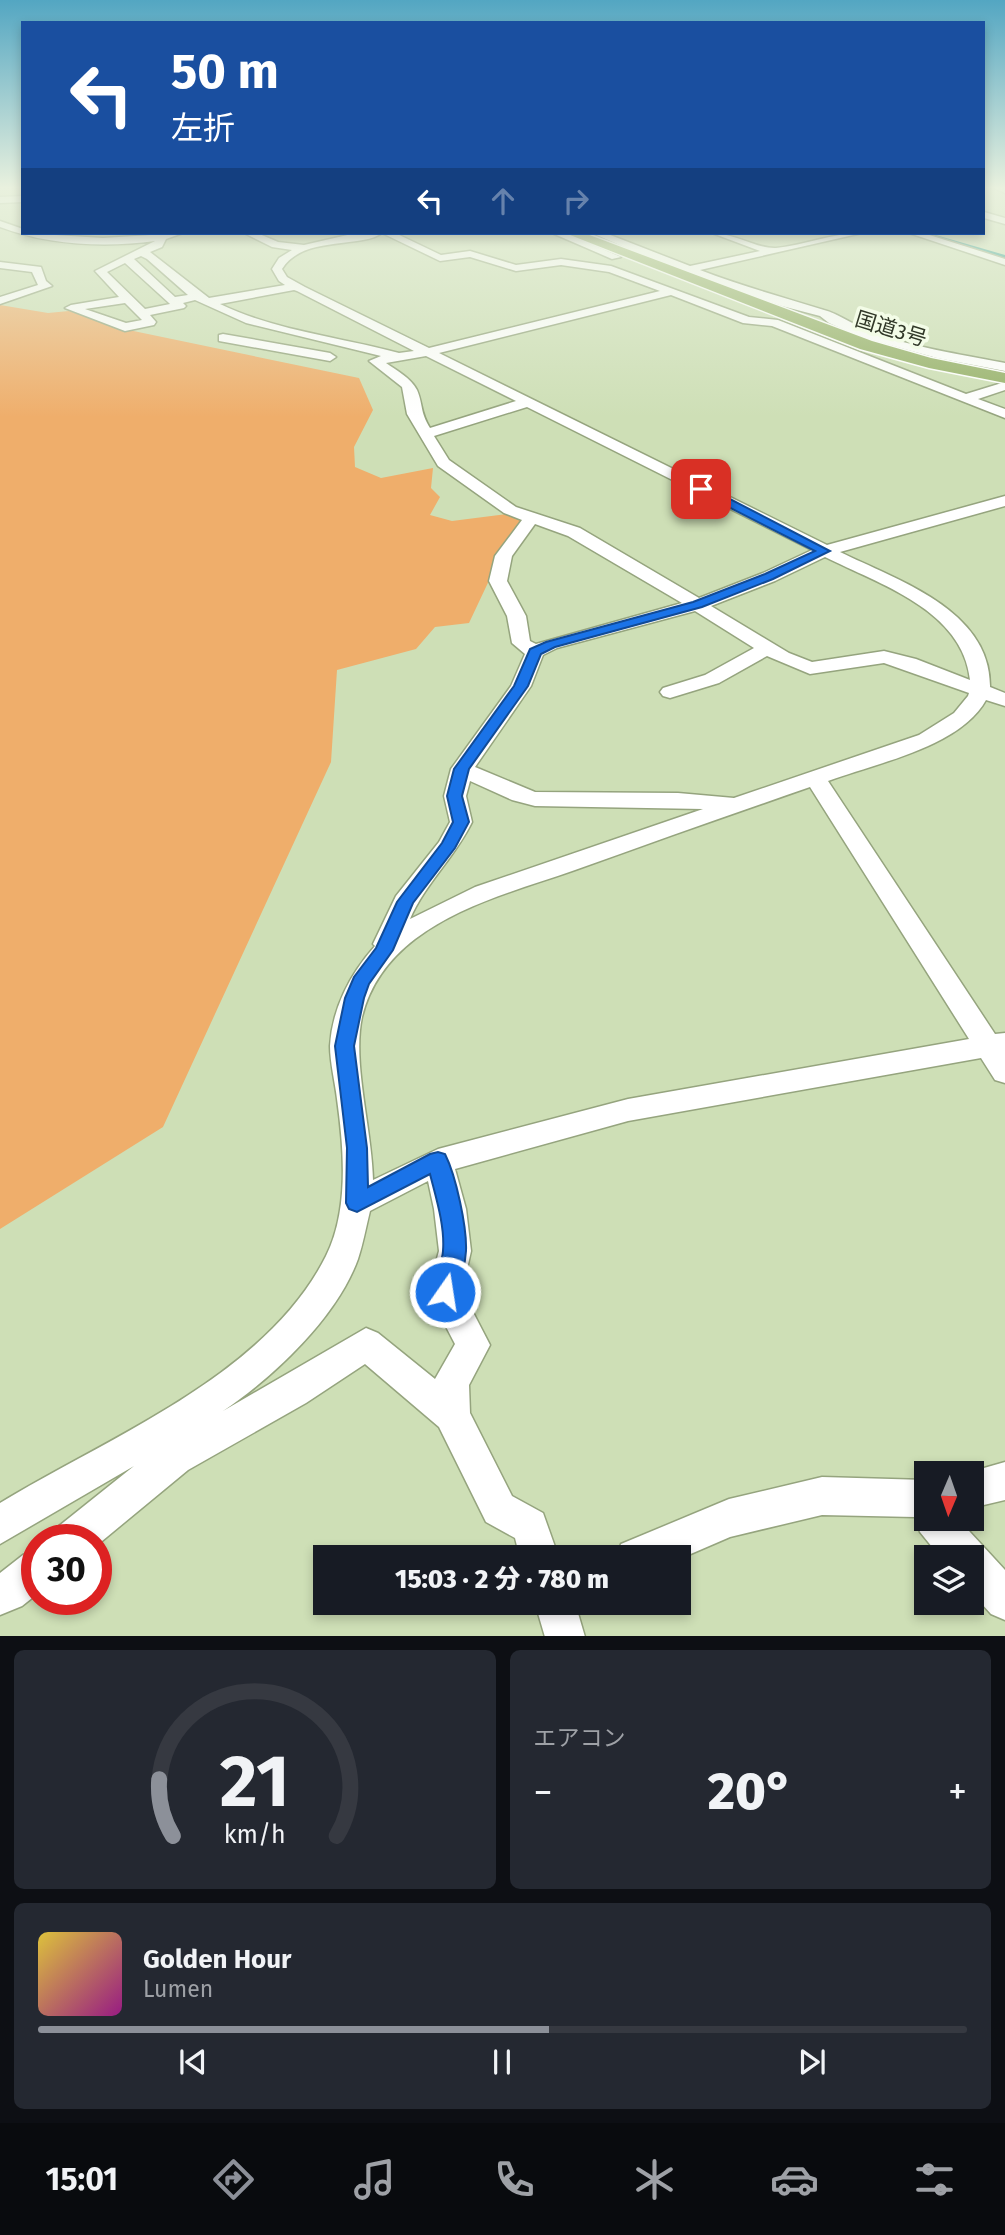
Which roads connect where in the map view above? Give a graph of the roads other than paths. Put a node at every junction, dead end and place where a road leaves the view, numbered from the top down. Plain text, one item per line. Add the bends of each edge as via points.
1 (113, 264) edge
2 (133, 264) edge
3 (161, 264) edge
4 (279, 264) edge
5 (504, 264) edge
6 (539, 264) edge
7 (580, 264) edge
8 (619, 264) edge
9 (644, 264) edge
10 (656, 264) edge
11 (659, 264) edge
12 (661, 264) edge
13 (711, 264) edge
14 (0, 265) edge
15 (611, 270) junction
16 (677, 272) junction
17 (639, 281) junction
18 (295, 286) junction
19 (671, 292) junction
20 (126, 299) junction
21 (203, 299) junction
22 (0, 301) edge
23 (173, 301) junction
24 (225, 309) junction
25 (142, 313) junction
26 (824, 313) junction
27 (200, 315) dead end
28 (797, 317) junction
29 (774, 323) junction
30 (223, 338) dead end
31 (428, 352) junction
32 (400, 357) junction
33 (375, 361) junction
34 (453, 365) junction
35 (1005, 367) edge
36 (1005, 375) edge
37 (1005, 386) edge
38 (967, 398) junction
39 (528, 402) junction
40 (1005, 414) edge
41 (426, 435) junction
42 (1005, 501) edge
43 (531, 519) junction
44 (824, 551) junction
45 (697, 605) junction
46 (767, 648) junction
47 (535, 652) junction
48 (981, 690) junction
49 (670, 692) dead end
50 (1005, 700) edge
51 (462, 769) junction
52 (815, 777) junction
53 (737, 804) junction
54 (384, 950) junction
55 (996, 1045) edge
56 (1005, 1072) edge
57 (438, 1161) junction
58 (357, 1203) junction
59 (452, 1415) junction
60 (1005, 1481) edge
61 (984, 1486) edge
62 (914, 1506) edge
63 (93, 1524) edge
64 (0, 1525) edge
65 (945, 1531) edge
66 (536, 1545) edge
67 (666, 1545) edge
68 (956, 1545) edge
69 (984, 1577) edge
70 (21, 1582) edge
71 (0, 1595) edge
72 (1005, 1600) edge
73 (559, 1615) edge
74 (565, 1636) edge

1 - 20 street via 100,271
2 - 23 street
3 - 21 street
4 - 18 street via 283,279
5 - 6 street via 516,268
7 - 15 street
8 - 15 street
9 - 16 street
10 - 16 highway, 国道3号
11 - 16 highway, 国道3号
12 - 16 street
13 - 16 street
14 - 22 street via 34,268 46,286
15 - 17 street
16 - 17 street
16 - 26 street
16 - 28 highway, 国道3号
17 - 19 street
18 - 21 street via 237,299
18 - 31 street
19 - 29 street via 747,320
19 - 31 street
20 - 25 street
20 - 25 street via 71,308 125,327 150,322
21 - 23 street
21 - 24 street
23 - 25 street via 180,306
24 - 27 street
24 - 32 street via 310,338
26 - 28 street
26 - 35 street via 844,326 897,344
28 - 29 street
28 - 36 highway, 国道3号 via 900,355
29 - 38 street
30 - 33 street
31 - 32 street
31 - 34 street
32 - 33 street
32 - 34 street
33 - 41 street via 407,385 414,414
34 - 39 street
37 - 38 street
38 - 40 street
39 - 41 street
39 - 44 street
41 - 43 street via 443,463 510,510
42 - 44 street
43 - 45 street via 574,532
43 - 47 street via 504,556 498,580 517,612 521,643
44 - 45 street
44 - 48 street via 912,594 956,625 976,654
45 - 46 street
45 - 47 street via 550,644
46 - 48 street via 810,668 884,657
46 - 49 street via 712,679
47 - 51 street via 521,686
48 - 50 street
48 - 52 street via 971,709 926,739
51 - 53 street via 535,799
51 - 54 street via 455,796 461,822 405,902
52 - 53 street
52 - 55 street
53 - 54 street via 472,897 423,920
54 - 58 street via 360,982 345,1034 357,1148
55 - 56 street
55 - 57 street via 628,1110
57 - 58 street
57 - 59 street via 455,1251 445,1292 473,1345 451,1382
58 - 64 street via 322,1295 274,1350 206,1404
59 - 63 street via 366,1344 294,1391 175,1457
59 - 66 street via 499,1509 530,1526
60 - 61 street
62 - 67 street via 822,1496 729,1518
65 - 68 street
69 - 72 street
70 - 71 street
73 - 74 street

